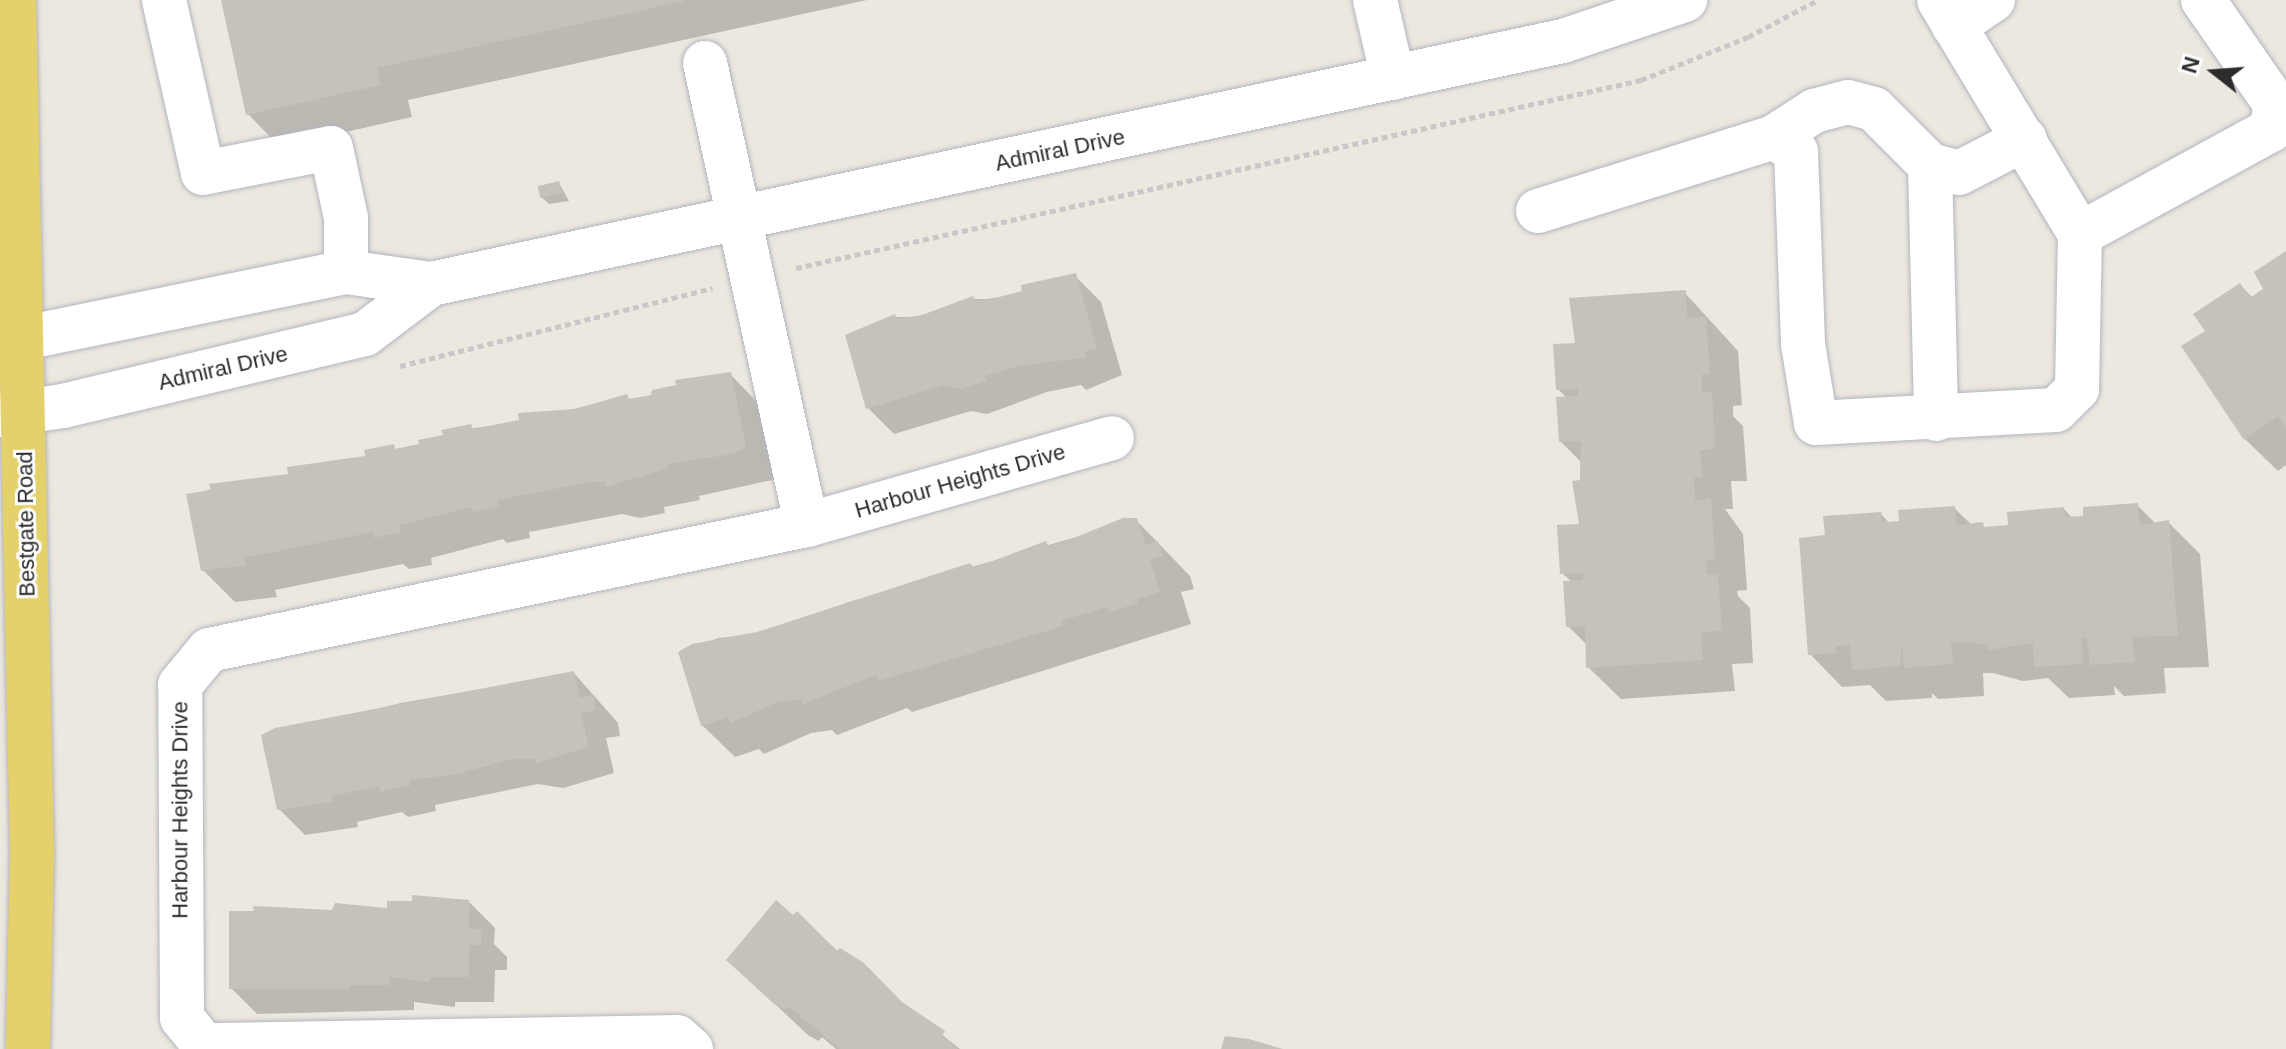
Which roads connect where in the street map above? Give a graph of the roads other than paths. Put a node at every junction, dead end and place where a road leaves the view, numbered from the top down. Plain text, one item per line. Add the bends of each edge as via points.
1 (14, 0) edge
2 (164, 0) edge
3 (1375, 0) edge
4 (1685, 0) edge
5 (1993, 0) edge
6 (2203, 0) edge
7 (1947, 13) edge
8 (705, 63) dead end
9 (1393, 78) junction
10 (1774, 137) junction
11 (2025, 139) junction
12 (1930, 165) junction
13 (1538, 211) dead end
14 (739, 218) junction
15 (2080, 234) junction
16 (346, 272) junction
17 (431, 284) junction
18 (11, 341) edge
19 (12, 414) edge
20 (1936, 419) junction
21 (1112, 438) dead end
22 (807, 525) junction
23 (28, 1049) edge
24 (691, 1049) edge

1 - 18 main road, Bestgate Road
2 - 16 street via 203,173 331,148 346,218
3 - 9 street
4 - 9 street, Admiral Drive via 1563,41
5 - 7 street
6 - 15 street via 2276,105 2271,130
7 - 11 street
8 - 14 street
9 - 14 street, Admiral Drive
10 - 12 street via 1814,111 1848,102 1874,109
10 - 13 street
10 - 20 street via 1796,152 1803,344 1816,423
11 - 12 street via 1959,173
11 - 15 street
12 - 20 street
14 - 17 street, Admiral Drive
14 - 22 street
15 - 20 street via 2077,389 2056,410
16 - 17 street, Admiral Drive
16 - 18 street, Admiral Drive
17 - 19 street, Admiral Drive via 365,334
18 - 19 main road, Bestgate Road
19 - 23 main road, Bestgate Road via 32,852
21 - 22 street, Harbour Heights Drive
22 - 24 street, Harbour Heights Drive via 209,650 180,685 182,1018 204,1045 677,1037

